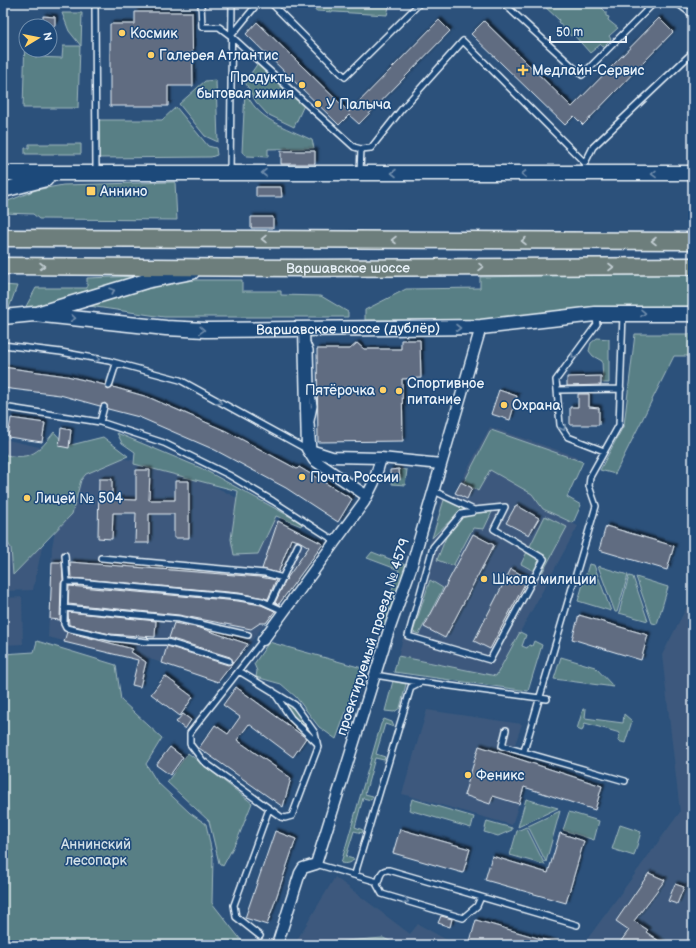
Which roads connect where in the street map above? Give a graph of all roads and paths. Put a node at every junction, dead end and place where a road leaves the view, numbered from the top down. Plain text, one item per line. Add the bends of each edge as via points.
1 (95, 3) edge
2 (201, 3) edge
3 (232, 3) edge
4 (258, 3) edge
5 (271, 3) edge
6 (420, 3) edge
7 (503, 3) edge
8 (654, 3) edge
9 (677, 3) edge
10 (693, 15) edge
11 (231, 36) junction
12 (693, 52) edge
13 (361, 148) junction
14 (586, 169) junction
15 (72, 172) junction
16 (96, 172) junction
17 (3, 173) edge
18 (230, 173) junction
19 (360, 173) junction
20 (693, 173) edge
21 (3, 190) edge
22 (3, 238) edge
23 (693, 241) edge
24 (3, 266) edge
25 (693, 266) edge
26 (240, 267) junction
27 (623, 313) junction
28 (34, 314) junction
29 (595, 314) junction
30 (693, 314) edge
31 (3, 317) edge
32 (481, 328) junction
33 (305, 334) junction
34 (3, 345) edge
35 (116, 364) junction
36 (109, 386) dead end
37 (621, 389) junction
38 (557, 390) junction
39 (3, 406) edge
40 (104, 408) dead end
41 (100, 422) junction
42 (604, 451) junction
43 (311, 454) junction
44 (381, 458) junction
45 (441, 464) junction
46 (434, 491) junction
47 (367, 496) junction
48 (474, 510) junction
49 (335, 541) junction
50 (298, 545) dead end
51 (66, 555) dead end
52 (101, 558) dead end
53 (283, 578) junction
54 (68, 582) junction
55 (270, 604) junction
56 (64, 608) junction
57 (284, 611) junction
58 (248, 635) dead end
59 (263, 640) joint
60 (229, 661) dead end
61 (239, 671) junction
62 (375, 675) junction
63 (421, 682) junction
64 (273, 691) junction
65 (539, 698) junction
66 (547, 699) dead end
67 (506, 730) dead end
68 (317, 743) junction
69 (524, 751) junction
70 (625, 781) dead end
71 (269, 809) junction
72 (316, 864) junction
73 (355, 874) junction
74 (378, 882) junction
75 (481, 897) junction
76 (576, 925) dead end
77 (260, 936) dead end
78 (276, 945) edge

1 - 16 lane
2 - 11 lane via 202,28 219,27
3 - 11 lane
4 - 11 lane
5 - 6 lane via 345,77
7 - 8 lane via 582,75
9 - 10 lane
11 - 13 lane via 354,147
11 - 18 lane
12 - 14 lane via 593,147
13 - 14 lane via 370,148 463,41
13 - 19 lane
14 -> 19 main road
20 -> 14 main road
15 - 16 main road
15 - 17 main road
15 - 21 main road
16 - 18 main road
19 -> 18 main road
23 -> 22 main road, Варшавское шоссе
24 -> 26 main road, Варшавское шоссе
26 -> 25 main road, Варшавское шоссе
28 -> 26 main road via 146,281 182,273
27 - 29 main road, Варшавское шоссе (дублёр)
27 -> 30 main road, Варшавское шоссе (дублёр)
27 - 37 lane
28 - 31 main road, Варшавское шоссе (дублёр)
28 -> 33 main road, Варшавское шоссе (дублёр) via 166,328
29 - 32 main road, Варшавское шоссе (дублёр)
29 -> 38 lane via 597,324 556,380
33 -> 32 main road, Варшавское шоссе (дублёр)
32 - 45 street, проектируемый проезд № 4579
33 - 43 street
33 - 43 lane via 310,350 311,387 314,396
34 -> 35 lane via 60,352
35 - 36 lane
35 -> 43 lane via 180,380
37 - 38 lane
37 - 42 lane via 619,425
38 -> 42 lane via 560,425 568,437
39 - 41 lane
40 - 41 lane
41 - 49 lane via 164,443 273,501
42 - 65 lane via 589,480 596,506
43 - 44 street
43 - 47 street
44 - 45 street
44 - 47 street
45 - 46 street, проектируемый проезд № 4579
46 - 48 lane
46 - 62 street, проектируемый проезд № 4579
47 - 49 street
48 - 48 lane via 505,507 494,529 544,558 490,660 408,636 433,547 461,514
49 - 57 street
50 - 53 lane
51 - 54 lane
52 - 53 lane via 265,573
53 - 55 lane
54 - 55 lane via 239,597
54 - 56 lane via 64,587
55 - 57 lane
56 - 58 lane via 179,619
56 - 60 lane via 66,628 111,638 167,642
57 - 59 street
59 - 61 lane
61 - 64 lane
61 - 71 lane via 190,733 190,744 203,761
62 - 63 lane
62 - 72 street, проектируемый проезд № 4579
63 - 65 lane
63 - 73 lane via 414,684 408,691
64 - 68 lane via 291,718
64 - 68 lane via 295,705 315,733
65 - 66 lane
65 - 69 lane
67 - 69 lane via 502,746
68 - 71 lane via 292,816 281,818
69 - 70 lane
71 - 77 lane via 234,905 236,917
72 - 73 lane
72 - 78 street via 303,868 300,873
73 - 74 lane
74 - 75 lane via 381,872 386,870
74 -> 75 lane via 382,894 463,918 478,905
75 - 76 lane

